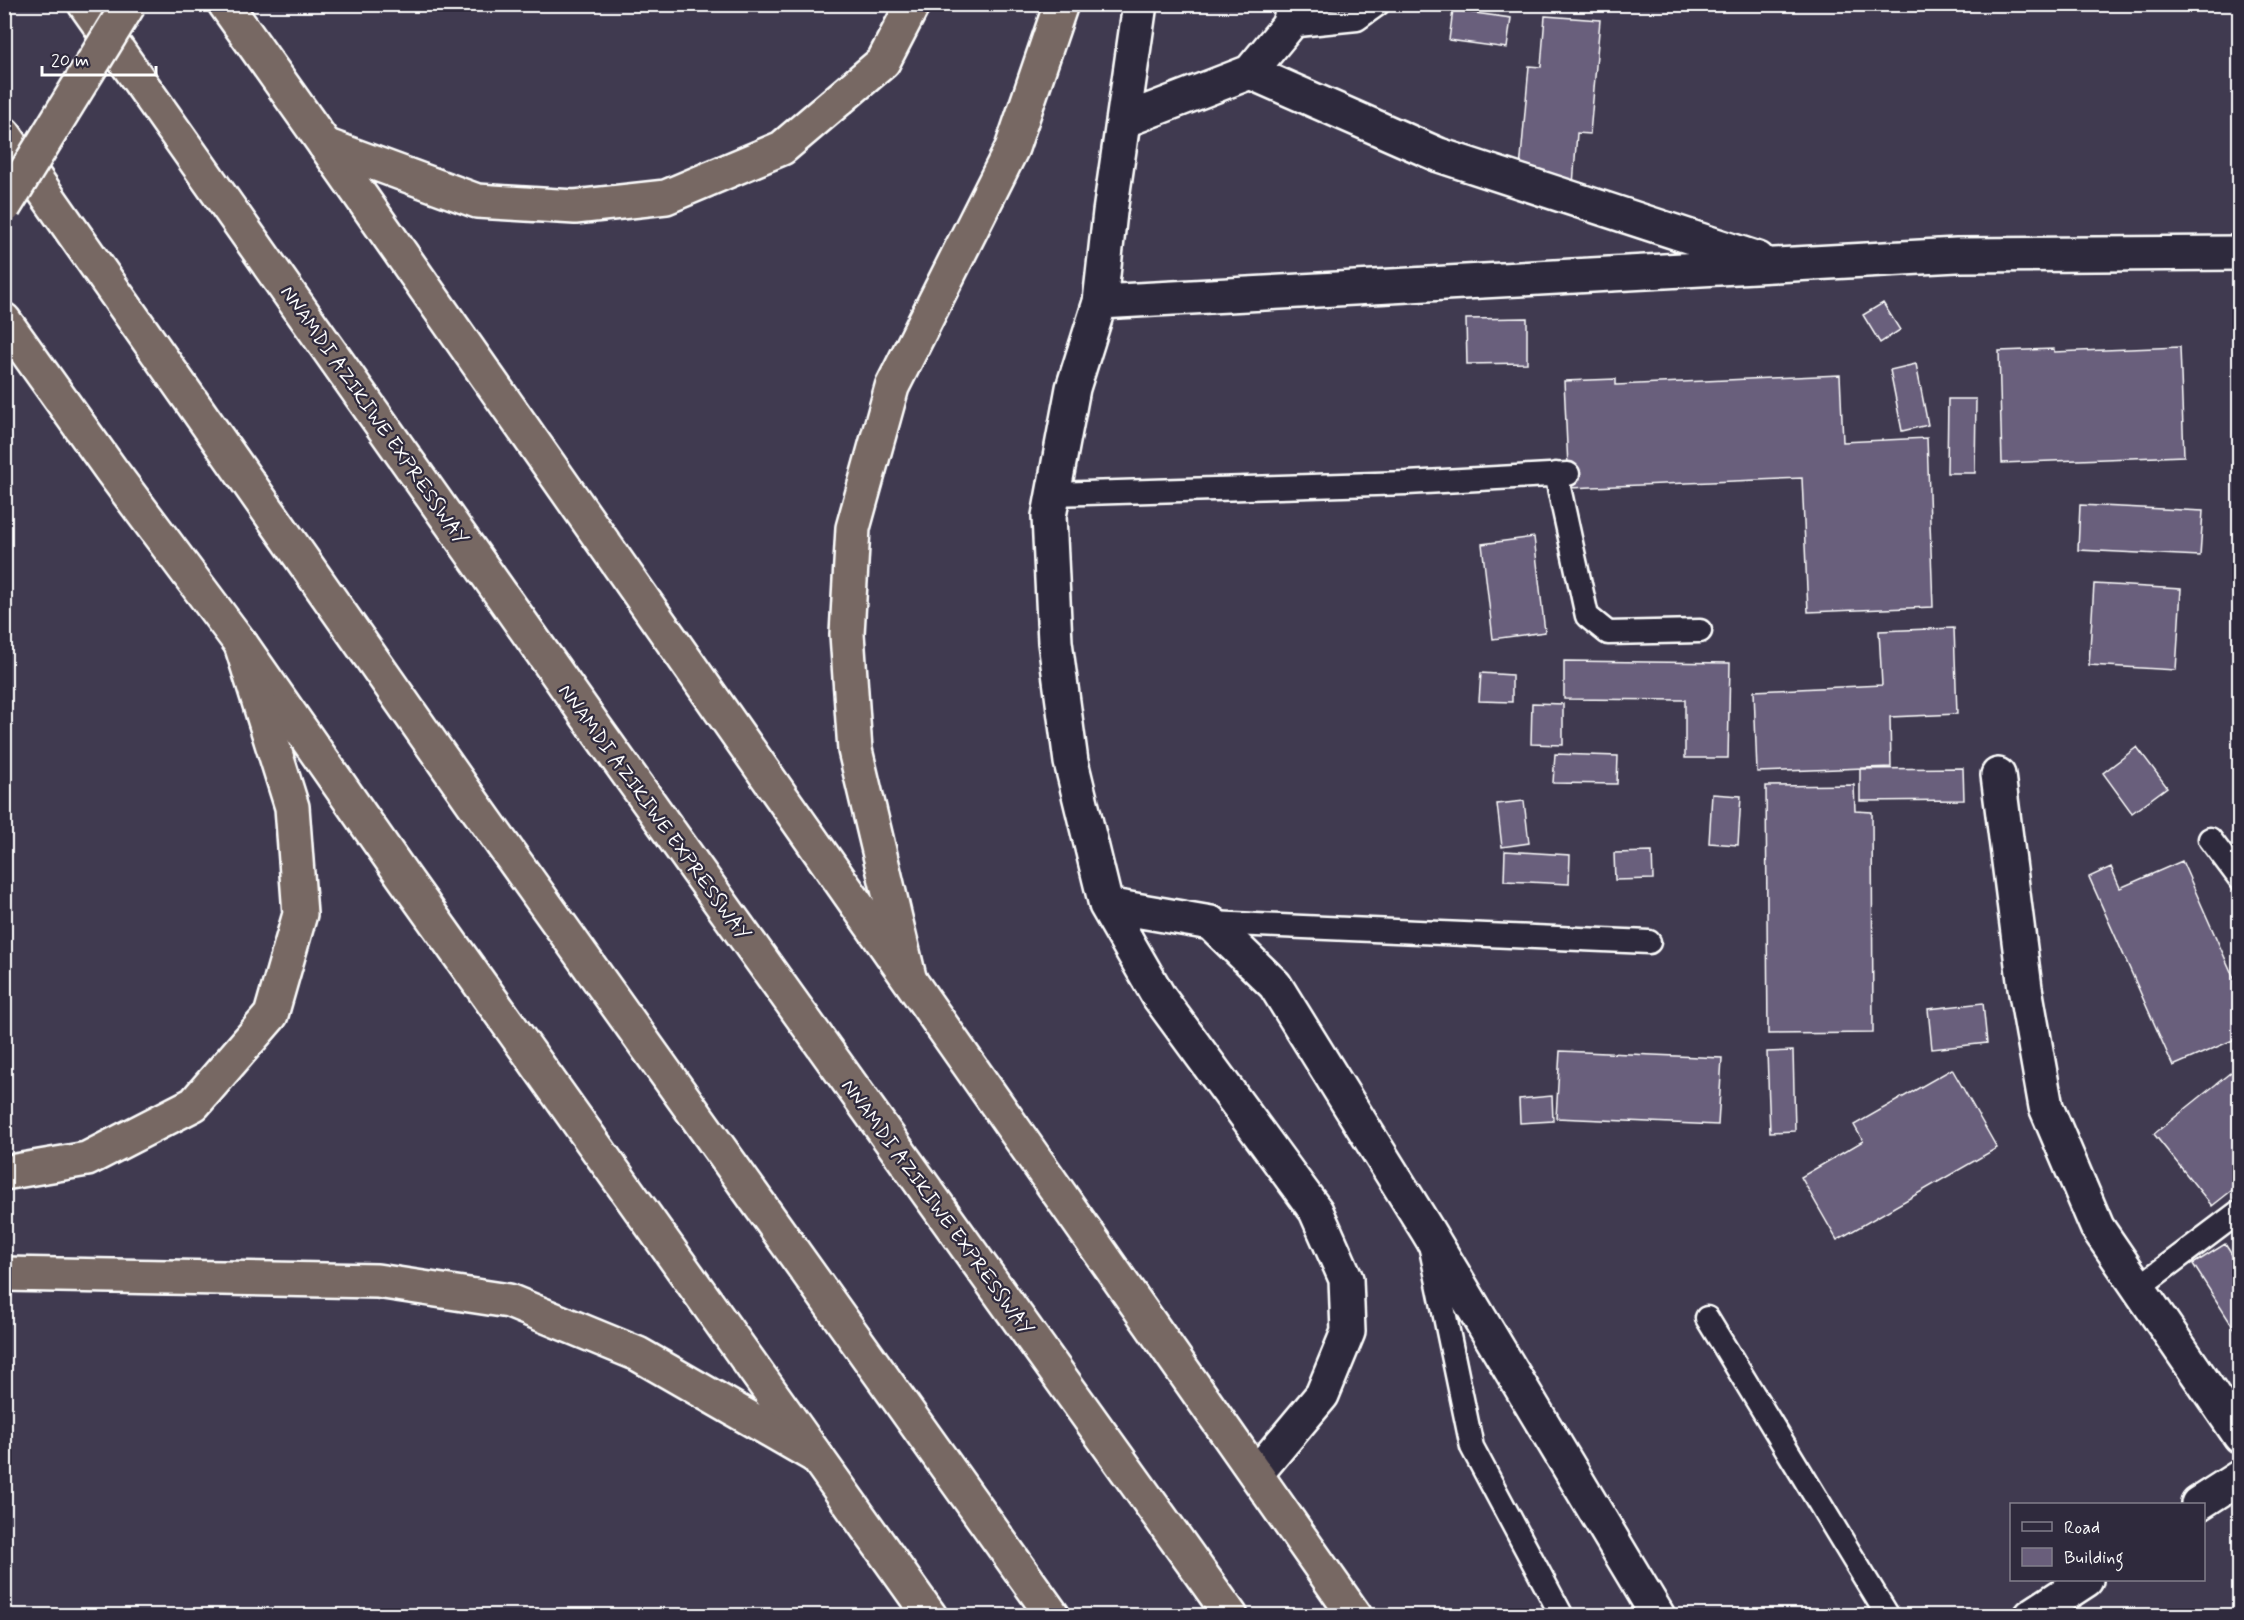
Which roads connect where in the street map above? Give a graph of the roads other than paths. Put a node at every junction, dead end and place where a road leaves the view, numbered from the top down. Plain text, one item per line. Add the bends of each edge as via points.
1 (85, 4) edge
2 (129, 4) edge
3 (225, 4) edge
4 (913, 4) edge
5 (1061, 4) edge
6 (1140, 4) edge
7 (1378, 4) edge
8 (1291, 15) edge
9 (1250, 72) junction
10 (1123, 122) junction
11 (4, 134) edge
12 (325, 145) junction
13 (4, 207) edge
14 (2240, 253) edge
15 (1776, 265) junction
16 (1100, 302) junction
17 (4, 320) edge
18 (1053, 494) junction
19 (1700, 631) dead end
20 (241, 644) junction
21 (1998, 775) dead end
22 (2210, 839) dead end
23 (2240, 879) edge
24 (1106, 905) junction
25 (1211, 923) junction
26 (1649, 942) dead end
27 (909, 977) junction
28 (4, 1173) edge
29 (2240, 1211) edge
30 (1427, 1230) junction
31 (4, 1274) edge
32 (2139, 1287) junction
33 (1707, 1318) dead end
34 (2240, 1436) edge
35 (817, 1457) junction
36 (1256, 1474) junction
37 (2240, 1477) edge
38 (2200, 1503) edge
39 (2084, 1581) edge
40 (930, 1616) edge
41 (1053, 1616) edge
42 (1231, 1616) edge
43 (1355, 1616) edge
44 (1562, 1616) edge
45 (1658, 1616) edge
46 (1888, 1616) edge
47 (2031, 1616) edge

1 - 42 highway, NNAMDI AZIKIWE EXPRESSWAY via 594,726
2 - 13 highway, bridge
3 - 12 highway
4 - 12 highway via 883,62 782,148 666,197 575,207 477,201
5 - 27 highway via 1012,148 892,387 853,528 847,634 855,750
6 - 10 street
7 - 8 lane via 1357,19
8 - 9 street
9 - 10 street
9 - 15 street via 1439,155
10 - 16 street
11 - 41 highway via 473,803
12 - 27 highway
14 - 15 street via 1957,255
15 - 16 street
16 - 18 street via 1073,388
17 - 20 highway
18 - 19 lane via 1562,474 1587,616 1608,633
18 - 24 street via 1049,516 1056,642 1071,762
20 - 28 highway via 292,807 300,914 272,1015 194,1104 87,1159
20 - 35 highway
21 - 32 street via 2025,988 2046,1107 2097,1227
22 - 23 lane
24 - 25 street
24 - 36 street via 1159,997 1316,1211 1346,1279 1348,1332 1323,1395
25 - 26 lane
25 - 30 street via 1275,985
27 - 36 highway
29 - 32 lane
30 - 44 lane via 1472,1447
30 - 45 street
31 - 35 highway via 377,1281 509,1301 638,1354
32 - 34 street
33 - 46 lane
35 - 40 highway
36 - 43 highway
37 - 38 street
39 - 47 street

